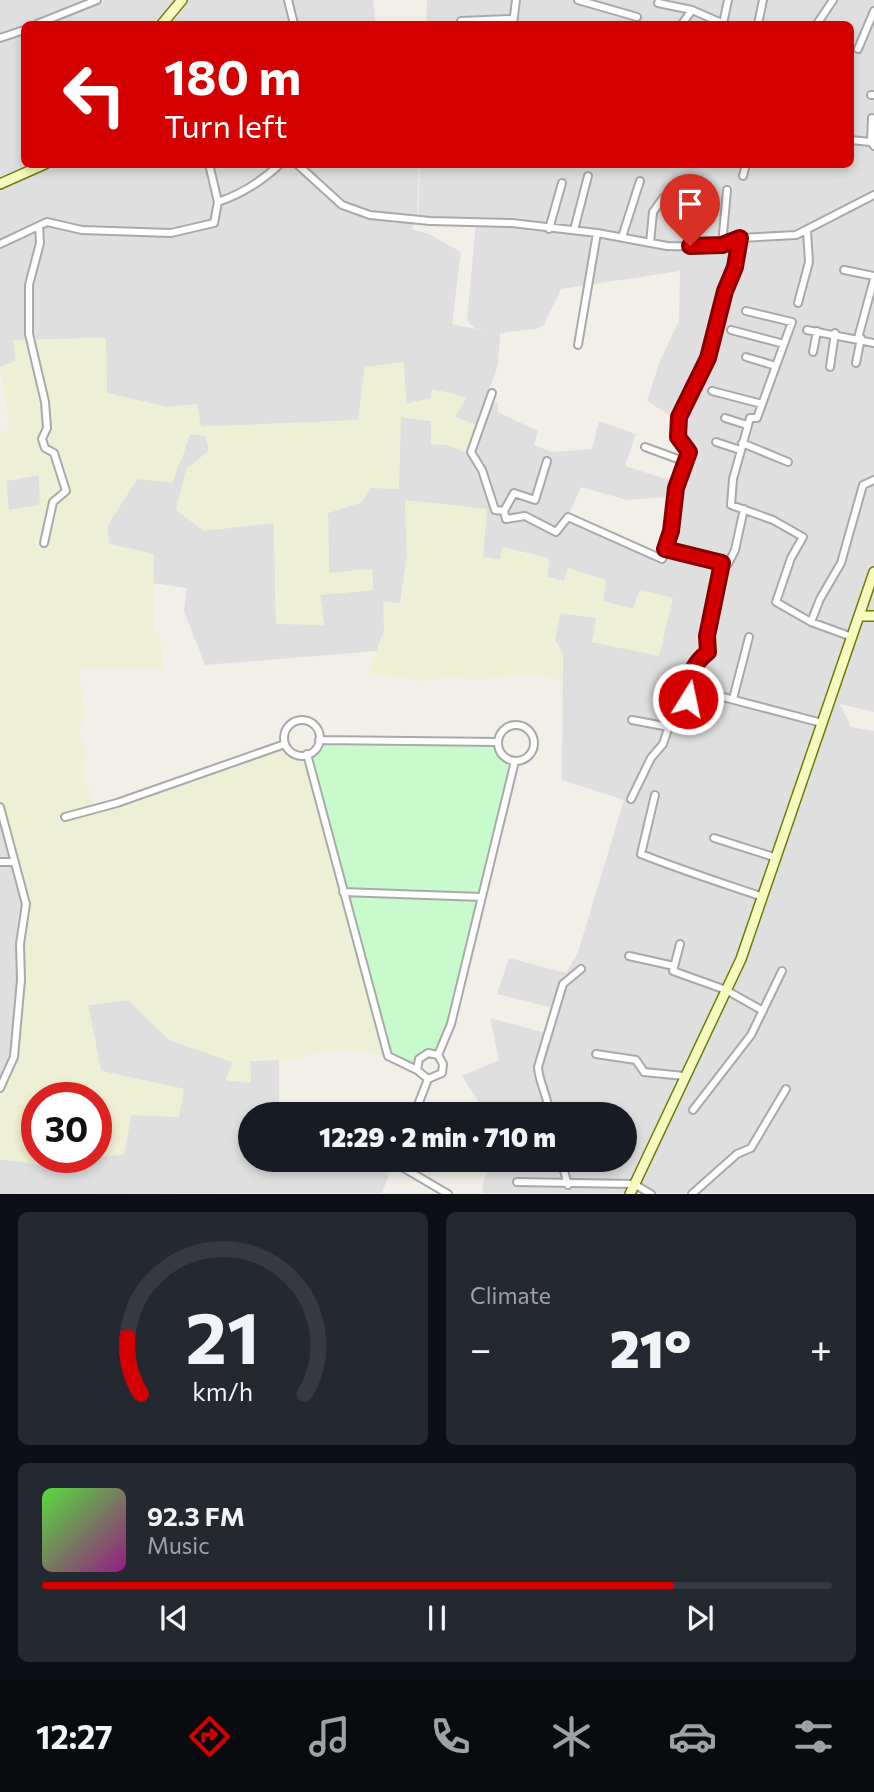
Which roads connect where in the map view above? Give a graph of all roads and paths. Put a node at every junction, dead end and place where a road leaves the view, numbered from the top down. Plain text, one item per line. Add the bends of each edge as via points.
1 (97, 0) edge
2 (183, 0) edge
3 (288, 0) edge
4 (516, 0) edge
5 (578, 0) edge
6 (728, 0) edge
7 (763, 0) edge
8 (833, 0) edge
9 (657, 3) dead end
10 (692, 10) junction
11 (874, 11) edge
12 (637, 17) dead end
13 (44, 21) edge
14 (165, 21) edge
15 (293, 21) edge
16 (513, 21) edge
17 (684, 21) edge
18 (717, 21) edge
19 (724, 21) edge
20 (759, 21) edge
21 (819, 21) edge
22 (21, 31) edge
23 (0, 38) edge
24 (858, 49) dead end
25 (872, 118) dead end
26 (854, 141) edge
27 (873, 144) edge
28 (36, 168) edge
29 (210, 168) edge
30 (277, 168) edge
31 (301, 168) edge
32 (746, 168) edge
33 (588, 176) dead end
34 (743, 176) dead end
35 (640, 181) dead end
36 (562, 183) dead end
37 (0, 184) edge
38 (727, 190) dead end
39 (874, 195) edge
40 (697, 197) dead end
41 (663, 198) dead end
42 (218, 202) junction
43 (38, 226) junction
44 (549, 229) junction
45 (574, 230) junction
46 (807, 231) junction
47 (597, 233) junction
48 (622, 237) junction
49 (740, 238) junction
50 (650, 243) junction
51 (0, 244) edge
52 (722, 245) junction
53 (690, 246) junction
54 (844, 270) dead end
55 (874, 277) edge
56 (799, 303) dead end
57 (747, 311) dead end
58 (731, 330) dead end
59 (807, 330) dead end
60 (817, 331) junction
61 (835, 333) junction
62 (860, 338) junction
63 (874, 343) edge
64 (784, 344) junction
65 (578, 345) dead end
66 (813, 352) dead end
67 (746, 358) dead end
68 (856, 363) dead end
69 (776, 366) junction
70 (830, 367) dead end
71 (712, 391) dead end
72 (492, 393) dead end
73 (762, 404) junction
74 (725, 418) dead end
75 (747, 425) junction
76 (716, 442) dead end
77 (645, 447) dead end
78 (741, 447) junction
79 (547, 461) dead end
80 (788, 461) dead end
81 (686, 462) junction
82 (874, 480) edge
83 (744, 509) junction
84 (504, 511) junction
85 (44, 543) dead end
86 (665, 549) junction
87 (722, 563) junction
88 (874, 572) edge
89 (859, 616) junction
90 (874, 616) edge
91 (811, 622) junction
92 (749, 637) dead end
93 (852, 637) junction
94 (700, 691) dead end
95 (733, 699) junction
96 (632, 720) dead end
97 (822, 723) junction
98 (668, 727) junction
99 (319, 740) junction
100 (498, 742) junction
101 (285, 744) junction
102 (307, 754) junction
103 (515, 761) junction
104 (655, 795) dead end
105 (631, 799) dead end
106 (0, 807) edge
107 (65, 817) dead end
108 (714, 838) dead end
109 (777, 858) junction
110 (0, 862) edge
111 (15, 862) junction
112 (343, 892) junction
113 (482, 897) junction
114 (763, 897) junction
115 (680, 944) dead end
116 (629, 956) dead end
117 (674, 966) junction
118 (580, 969) dead end
119 (782, 971) dead end
120 (726, 990) junction
121 (763, 1011) junction
122 (596, 1054) dead end
123 (438, 1055) junction
124 (418, 1070) junction
125 (684, 1076) junction
126 (428, 1079) junction
127 (0, 1088) edge
128 (786, 1089) dead end
129 (419, 1102) edge
130 (546, 1102) edge
131 (692, 1110) dead end
132 (411, 1172) edge
133 (564, 1172) edge
134 (517, 1182) dead end
135 (568, 1185) junction
136 (632, 1189) edge
137 (448, 1194) edge
138 (650, 1194) edge
139 (692, 1194) edge

1 - 13 street
2 - 14 main road
3 - 15 street
4 - 16 street
5 - 12 street
6 - 19 street
7 - 20 street
8 - 21 street
9 - 10 street
10 - 17 street
10 - 18 street
11 - 24 street
22 - 23 street
25 - 27 street
26 - 27 street
28 - 37 main road
29 - 42 street
30 - 42 street via 236,196
31 - 44 street via 342,205 370,215
32 - 34 street
33 - 45 street
35 - 48 street
36 - 44 street
38 - 52 street
39 - 46 street
40 - 53 street
41 - 50 street via 653,212
42 - 43 street via 214,223 171,233 82,230 47,222
43 - 51 street
43 - 85 street via 40,243 29,285 29,334 45,402 47,428 42,439 45,448 54,453 66,491 53,502
44 - 45 street
45 - 47 street
46 - 49 street
46 - 56 street via 809,262
47 - 48 street
47 - 65 street
48 - 50 street
49 - 52 street
49 - 81 street via 712,347 679,417 678,437 689,452
50 - 53 street
52 - 53 street
54 - 55 street
55 - 62 street
57 - 64 street via 792,320
58 - 64 street
59 - 60 street
60 - 61 street
60 - 66 street
61 - 62 street
61 - 70 street
62 - 63 street
62 - 68 street
64 - 69 street
67 - 69 street
69 - 73 street
71 - 73 street
72 - 84 street via 471,452 495,510
73 - 75 street via 756,419 750,418
74 - 75 street
75 - 78 street
76 - 78 street
77 - 81 street
78 - 80 street
78 - 83 street via 731,505
79 - 84 street via 536,500 514,493
81 - 86 street via 676,488
82 - 91 street via 863,485 841,563
83 - 87 street via 735,550 728,564
83 - 91 street via 803,537 776,602
84 - 86 street via 506,519 525,516 556,532 568,517 662,559
86 - 87 street
87 - 98 street via 708,652 696,660 688,699
88 - 89 main road
89 - 90 main road
89 - 93 main road
91 - 93 street
92 - 95 street
93 - 97 main road
94 - 95 street
95 - 97 street
96 - 98 street
97 - 109 main road
98 - 105 street
99 - 100 street
99 - 101 street via 316,726 303,720 285,730
99 - 102 street
100 - 103 street via 502,755
100 - 103 street via 510,726 529,732 532,751
101 - 102 street via 294,754
101 - 107 street
102 - 112 street
103 - 113 street
104 - 114 street via 641,854 684,873
106 - 111 street
108 - 109 street
109 - 114 main road
110 - 111 street
111 - 127 street via 26,904 21,980 14,1057
112 - 113 street
112 - 124 street via 388,1056
113 - 123 street via 451,1024
114 - 120 main road
115 - 117 street
116 - 117 street
117 - 120 street via 675,973
118 - 130 street via 564,984 538,1067
119 - 121 street
120 - 121 street
120 - 125 main road
121 - 131 street via 751,1035
122 - 125 street via 635,1060 643,1072
123 - 124 street via 423,1055
123 - 126 street via 442,1073
124 - 126 street
125 - 136 main road
126 - 129 street
128 - 139 street via 751,1148 737,1154
132 - 137 street
133 - 135 street
134 - 135 street
135 - 136 street
136 - 138 street

